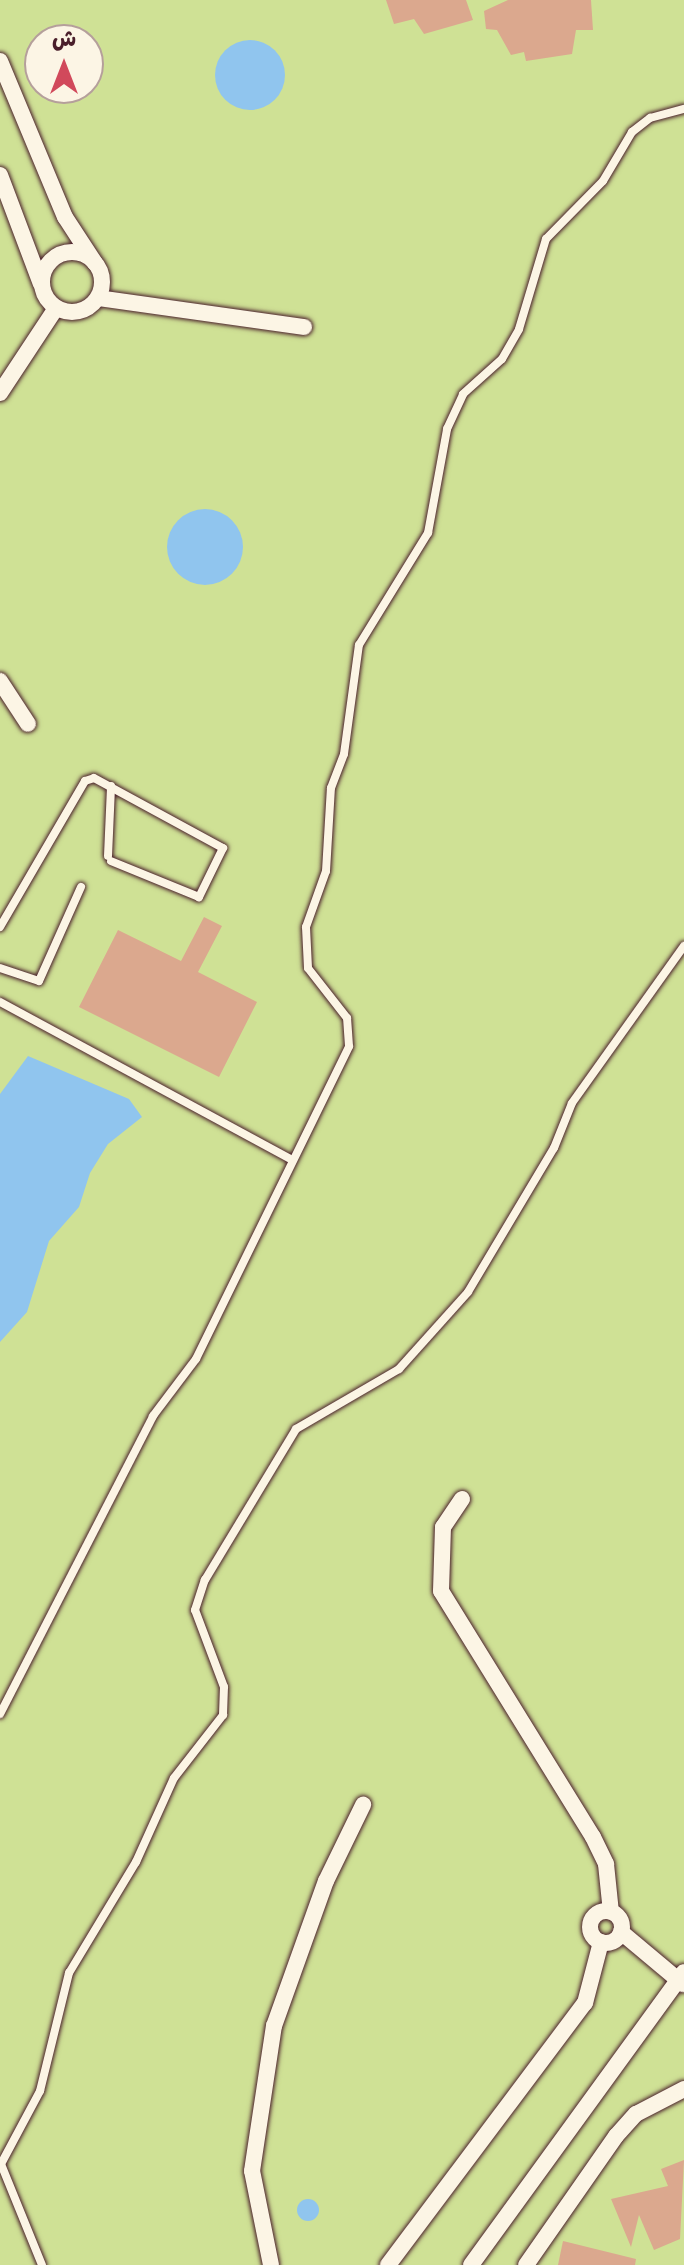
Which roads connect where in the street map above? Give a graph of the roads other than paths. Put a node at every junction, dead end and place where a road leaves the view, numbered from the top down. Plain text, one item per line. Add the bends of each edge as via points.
1 (0, 61) edge
2 (684, 109) edge
3 (0, 175) edge
4 (95, 263) junction
5 (41, 284) junction
6 (98, 298) junction
7 (56, 308) junction
8 (304, 327) dead end
9 (0, 393) edge
10 (0, 681) edge
11 (28, 724) dead end
12 (111, 786) junction
13 (81, 887) dead end
14 (0, 927) edge
15 (684, 946) edge
16 (0, 968) edge
17 (0, 1002) edge
18 (292, 1160) junction
19 (462, 1499) dead end
20 (0, 1714) edge
21 (363, 1805) dead end
22 (611, 1912) junction
23 (621, 1932) junction
24 (601, 1942) junction
25 (682, 1976) edge
26 (684, 2089) edge
27 (42, 2265) edge
28 (271, 2265) edge
29 (388, 2265) edge
30 (471, 2265) edge
31 (526, 2265) edge

1 - 4 street via 65,217
2 - 18 lane via 650,118 632,132 603,181 546,239 519,329 502,359 463,394 447,429 420,552 359,645 344,754 331,788 326,871 306,938 308,968 353,1034
3 - 5 street
4 - 5 street via 79,253 60,254 46,266
4 - 6 street via 102,280
5 - 7 street
6 - 7 street via 74,313
6 - 8 street
7 - 9 street
10 - 11 street
12 - 12 lane via 110,859 199,897 223,848
12 - 14 lane via 85,781
13 - 16 lane via 39,981
15 - 27 lane via 572,1103 554,1148 468,1292 399,1369 296,1429 205,1580 195,1610 224,1687 223,1715 174,1778 136,1862 69,1973 40,2091 1,2164
17 - 18 lane
18 - 20 lane via 196,1359 153,1416
19 - 22 street via 443,1527 441,1591 593,1837 606,1864
21 - 28 street via 316,1906 274,2026 252,2171
22 - 23 street
22 - 24 street via 591,1922
23 - 24 street
23 - 25 street
24 - 29 street via 585,2003
25 - 30 street
26 - 31 street via 636,2114 616,2136

